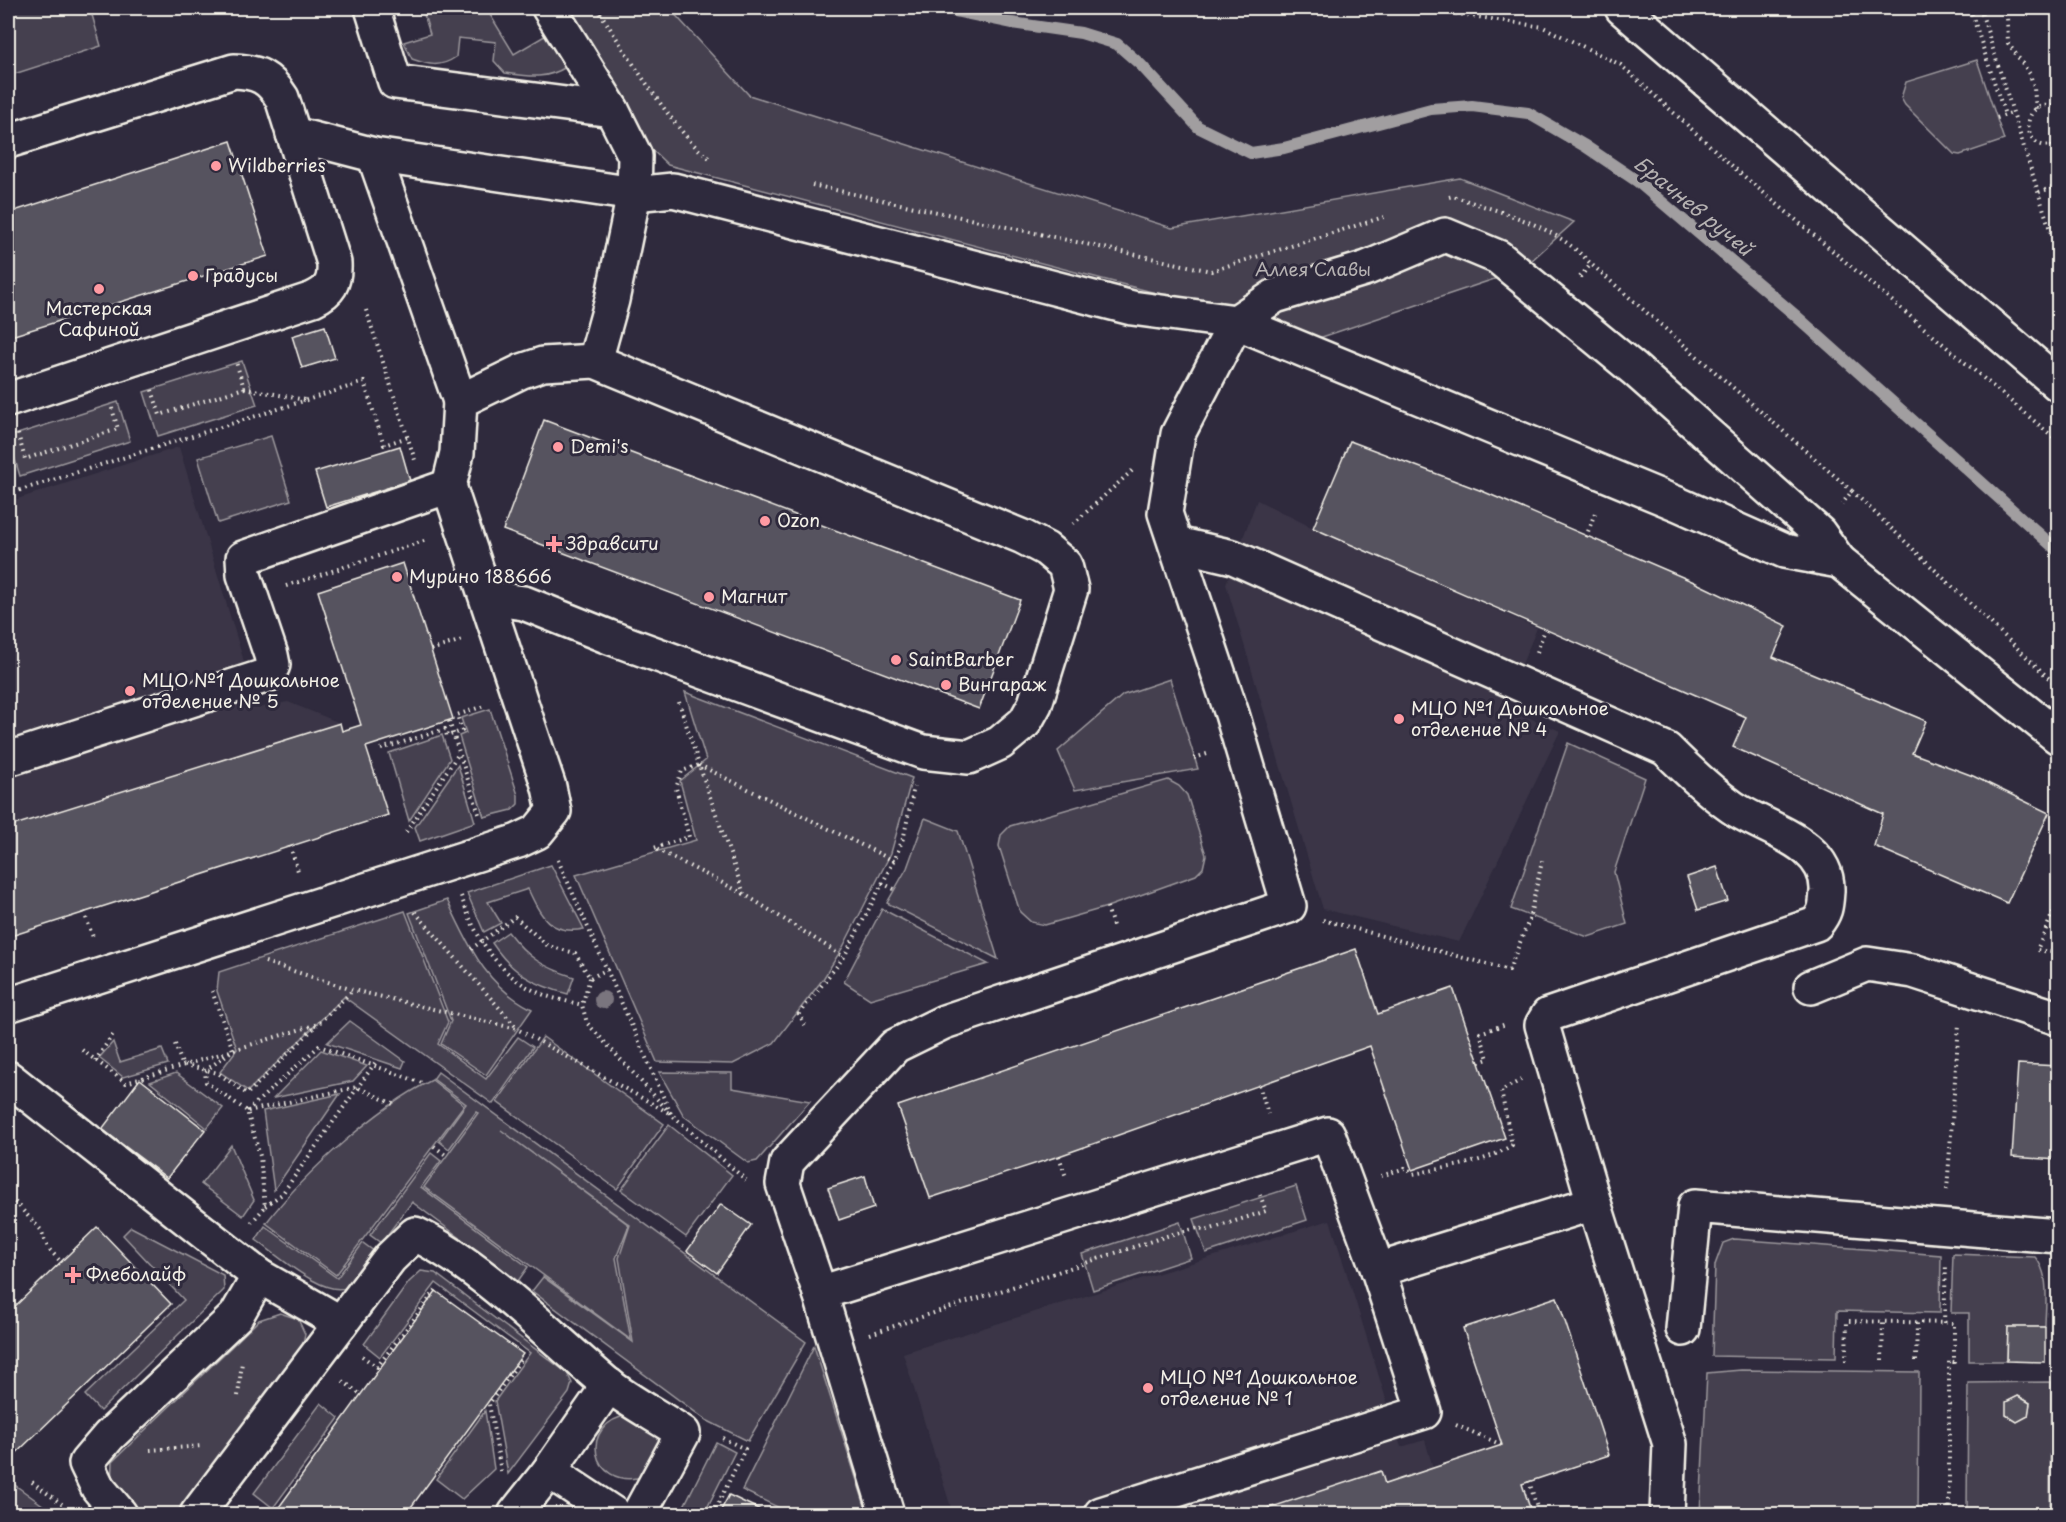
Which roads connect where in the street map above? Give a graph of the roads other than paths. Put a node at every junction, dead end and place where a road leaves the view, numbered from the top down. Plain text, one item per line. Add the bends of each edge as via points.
1 (372, 8) edge
2 (549, 8) edge
3 (1622, 8) edge
4 (612, 110) junction
5 (294, 134) junction
6 (8, 141) edge
7 (374, 155) junction
8 (634, 194) junction
9 (1236, 322) junction
10 (595, 361) junction
11 (2058, 384) edge
12 (8, 400) edge
13 (460, 401) junction
14 (438, 490) junction
15 (1177, 544) junction
16 (1839, 561) junction
17 (488, 598) junction
18 (2058, 738) edge
19 (8, 759) edge
20 (1811, 987) dead end
21 (8, 1005) edge
22 (2058, 1018) edge
23 (8, 1078) edge
24 (1593, 1203) junction
25 (2058, 1236) edge
26 (1378, 1270) junction
27 (259, 1276) junction
28 (820, 1293) junction
29 (1683, 1329) dead end
30 (347, 1336) junction
31 (609, 1385) junction
32 (549, 1471) junction
33 (120, 1515) edge
34 (197, 1515) edge
35 (515, 1515) edge
36 (614, 1515) edge
37 (639, 1515) edge
38 (887, 1515) edge
39 (1101, 1515) edge
40 (1667, 1515) edge

1 - 4 lane via 395,81
2 - 4 lane
3 - 11 lane
4 - 8 lane via 635,156
5 - 6 lane via 274,85 255,72 234,71
5 - 7 lane
5 - 12 lane via 334,263 335,278 328,292
7 - 8 lane
7 - 13 lane
8 - 9 lane via 673,190 1132,308
8 - 10 lane
9 - 15 lane via 1178,434 1165,513
9 - 16 lane via 1784,551
9 - 16 lane via 1275,296 1367,268 1445,235 1498,257 1634,369 1819,533
10 - 13 lane via 543,364
10 - 17 lane via 1046,549 1065,565 1071,589 1035,704 1024,722 1000,742 969,758 922,752 524,603
13 - 14 lane via 457,453
14 - 17 lane
14 - 19 lane via 243,558 244,575 271,655 273,665 268,675
15 - 24 lane via 1233,557 1666,749 1694,778 1734,808 1809,850 1823,869 1826,912 1816,924 1548,1015 1542,1024 1544,1036
15 - 28 lane via 1289,906 944,1022 895,1046 787,1162 783,1184
16 - 18 lane
17 - 21 lane via 549,787 554,811 537,832 451,864
20 - 22 lane via 1867,964 1913,971
23 - 27 lane
24 - 26 lane
24 - 40 lane via 1670,1444
25 - 29 lane via 1695,1206
26 - 28 lane via 1328,1134
26 - 39 lane via 1424,1412
27 - 30 lane
27 - 33 lane via 236,1316 109,1436 86,1463 98,1488
28 - 38 lane
30 - 31 lane via 390,1258 415,1234 438,1245 511,1301
30 - 34 lane
31 - 32 lane
31 - 37 lane via 683,1432
32 - 35 lane
32 - 36 lane

